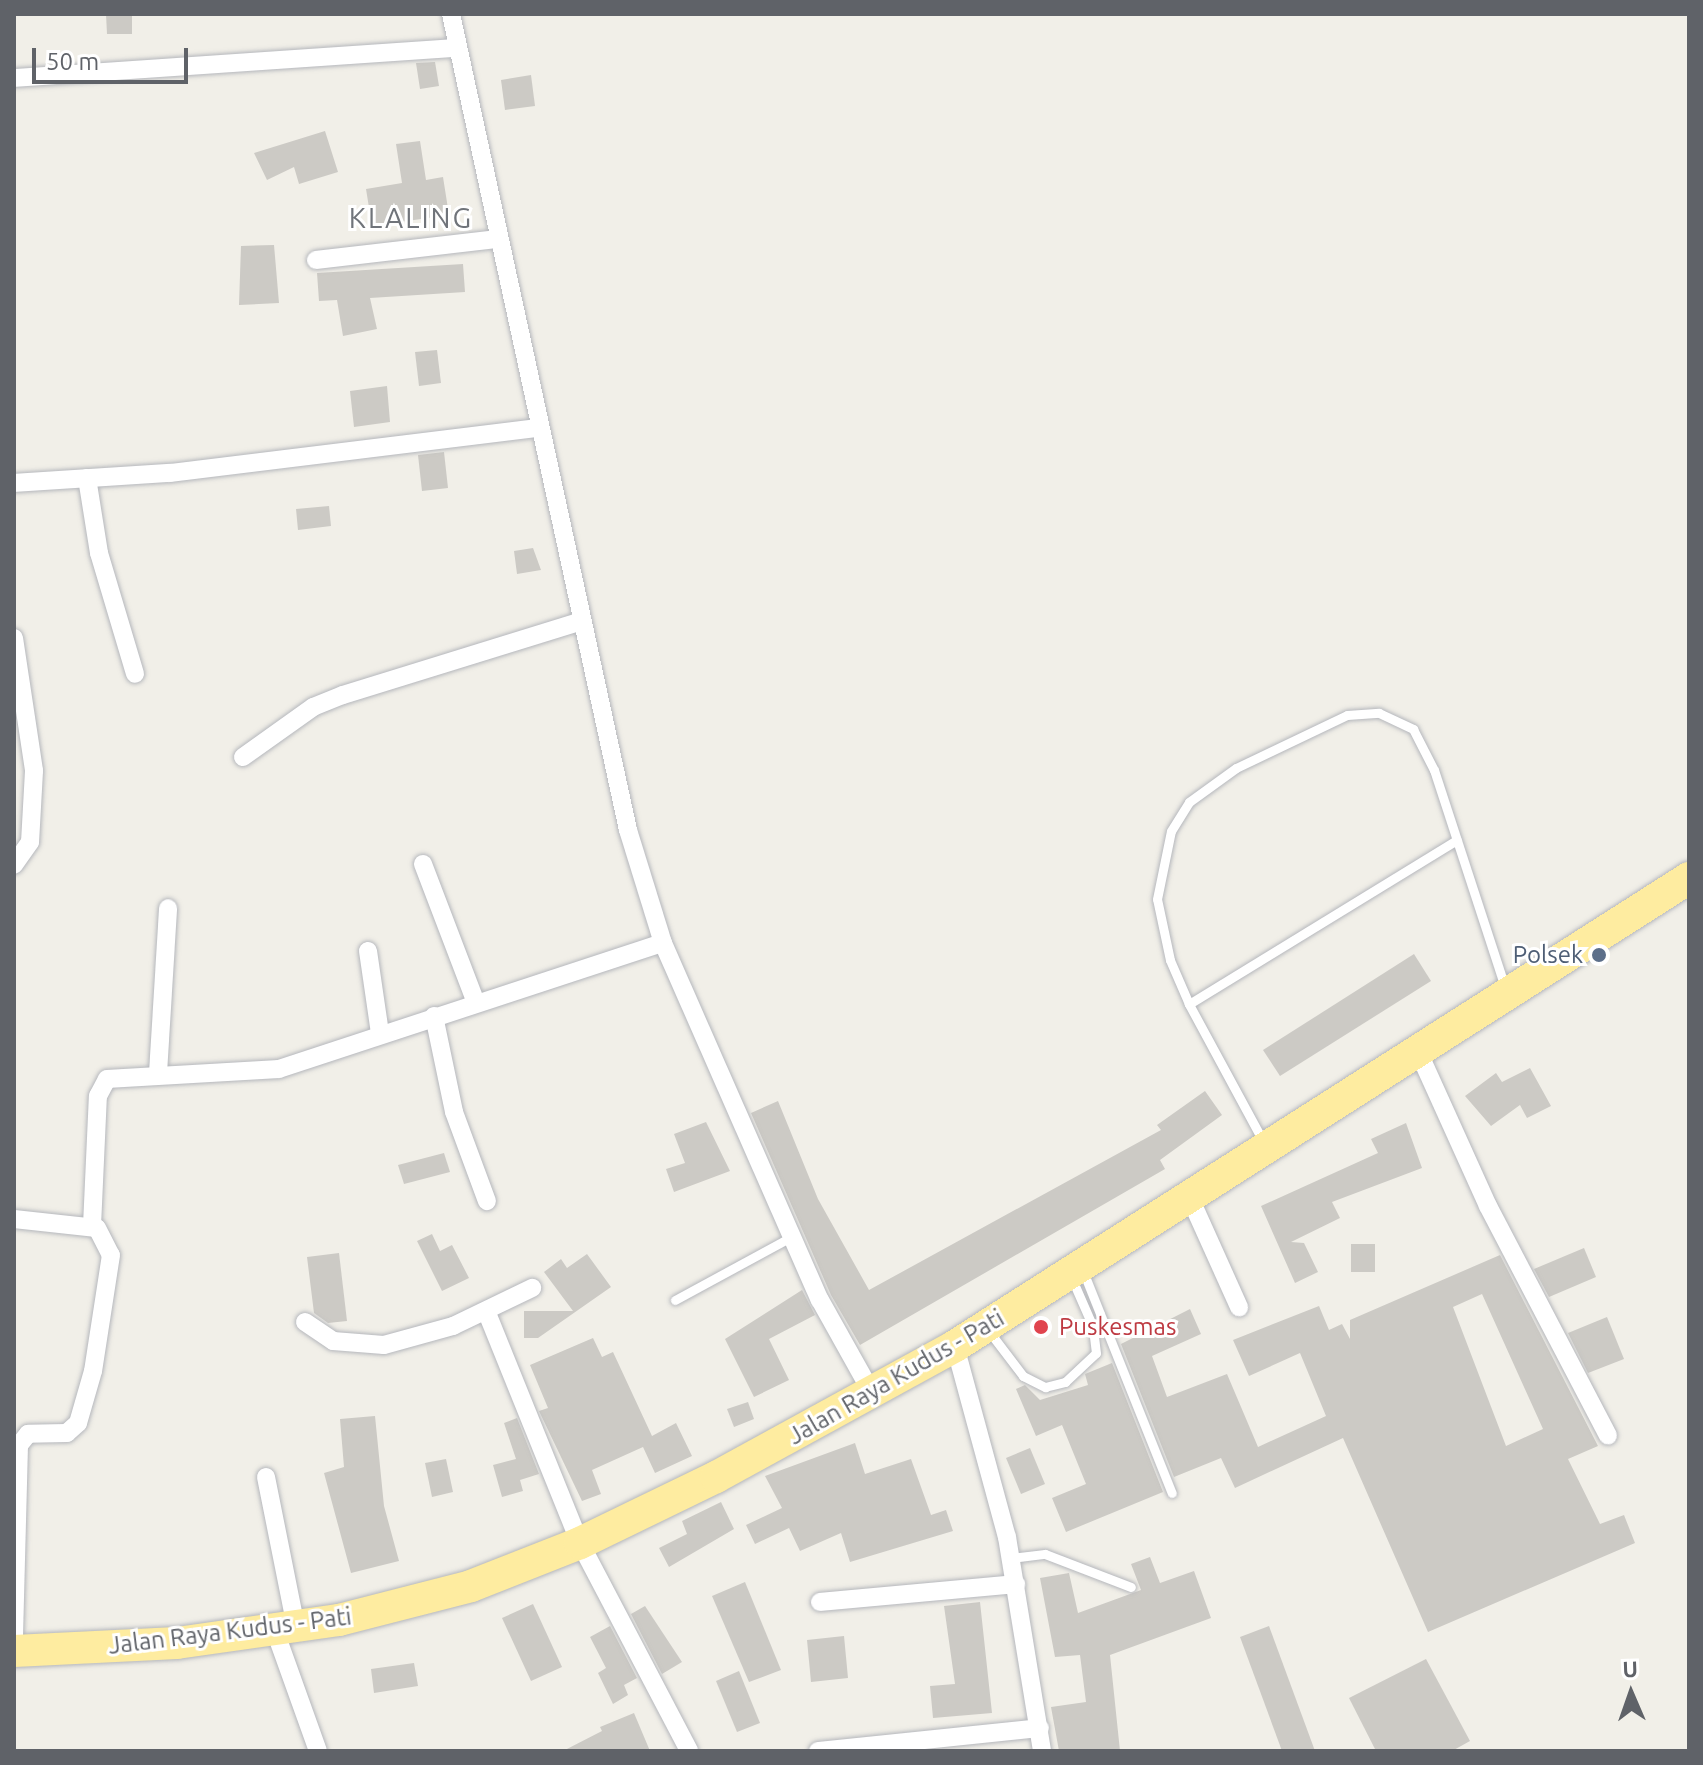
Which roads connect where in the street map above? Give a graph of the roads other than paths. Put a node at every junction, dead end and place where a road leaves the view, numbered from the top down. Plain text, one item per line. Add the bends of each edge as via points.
1 (451, 14) edge
2 (458, 48) junction
3 (14, 78) edge
4 (498, 239) junction
5 (316, 260) dead end
6 (539, 428) junction
7 (87, 478) junction
8 (14, 483) edge
9 (582, 621) junction
10 (14, 638) edge
11 (135, 674) dead end
12 (243, 757) dead end
13 (1457, 840) junction
14 (423, 864) dead end
15 (14, 865) edge
16 (1689, 878) edge
17 (168, 908) dead end
18 (663, 943) junction
19 (368, 951) dead end
20 (1506, 991) junction
21 (476, 1003) junction
22 (1189, 1004) junction
23 (434, 1016) junction
24 (380, 1033) junction
25 (1418, 1051) junction
26 (158, 1073) junction
27 (1267, 1148) junction
28 (1190, 1198) junction
29 (487, 1201) dead end
30 (14, 1219) edge
31 (92, 1226) junction
32 (793, 1236) junction
33 (1076, 1272) junction
34 (532, 1288) dead end
35 (675, 1300) dead end
36 (1239, 1307) dead end
37 (487, 1313) junction
38 (305, 1322) dead end
39 (986, 1327) junction
40 (955, 1346) junction
41 (872, 1393) junction
42 (1608, 1436) dead end
43 (266, 1477) dead end
44 (1172, 1493) dead end
45 (580, 1543) junction
46 (1011, 1558) junction
47 (1016, 1584) junction
48 (1131, 1587) dead end
49 (820, 1602) dead end
50 (286, 1629) junction
51 (14, 1636) edge
52 (14, 1651) edge
53 (1040, 1728) junction
54 (826, 1750) edge
55 (318, 1751) edge
56 (689, 1751) edge
57 (1042, 1751) edge

1 - 2 street
2 - 3 street
2 - 4 street
4 - 5 street
4 - 6 street
6 - 7 street via 335,455
6 - 9 street
7 - 8 street
7 - 11 street via 99,553
9 - 12 street via 313,707
9 - 18 street via 628,830
10 - 15 street via 34,771 30,842
13 - 20 lane
13 - 22 lane
13 - 22 lane via 1422,743 1398,717 1347,715 1236,768 1189,802 1162,855 1161,928
14 - 21 street
16 - 20 highway, Jalan Raya Kudus - Pati
17 - 26 street
18 - 21 street
18 - 32 street
19 - 24 street
20 - 25 highway, Jalan Raya Kudus - Pati
21 - 23 street
22 - 27 lane
23 - 24 street
23 - 29 street via 454,1112
24 - 26 street via 263,1072
25 - 27 highway, Jalan Raya Kudus - Pati
25 - 42 street via 1488,1206
26 - 31 street via 120,1075 101,1086
27 - 28 highway, Jalan Raya Kudus - Pati
28 - 33 highway, Jalan Raya Kudus - Pati
28 - 36 street
30 - 31 street
31 - 51 street via 108,1240 110,1266 80,1417 67,1433 28,1434 19,1445
32 - 35 lane
32 - 41 street
33 - 39 highway, Jalan Raya Kudus - Pati
33 - 39 lane via 1096,1346 1093,1360 1065,1382 1045,1387 1023,1376
33 - 44 lane
34 - 37 street
37 - 38 street via 384,1345 333,1341
37 - 45 street
39 - 40 highway, Jalan Raya Kudus - Pati
40 - 41 highway, Jalan Raya Kudus - Pati
40 - 46 street
41 - 45 highway, Jalan Raya Kudus - Pati
43 - 50 street
45 - 50 highway, Jalan Raya Kudus - Pati via 471,1586
45 - 56 street
46 - 47 street
46 - 48 lane via 1045,1554
47 - 49 street
47 - 53 street
50 - 52 highway, Jalan Raya Kudus - Pati via 177,1643
50 - 55 street
53 - 54 street
53 - 57 street

